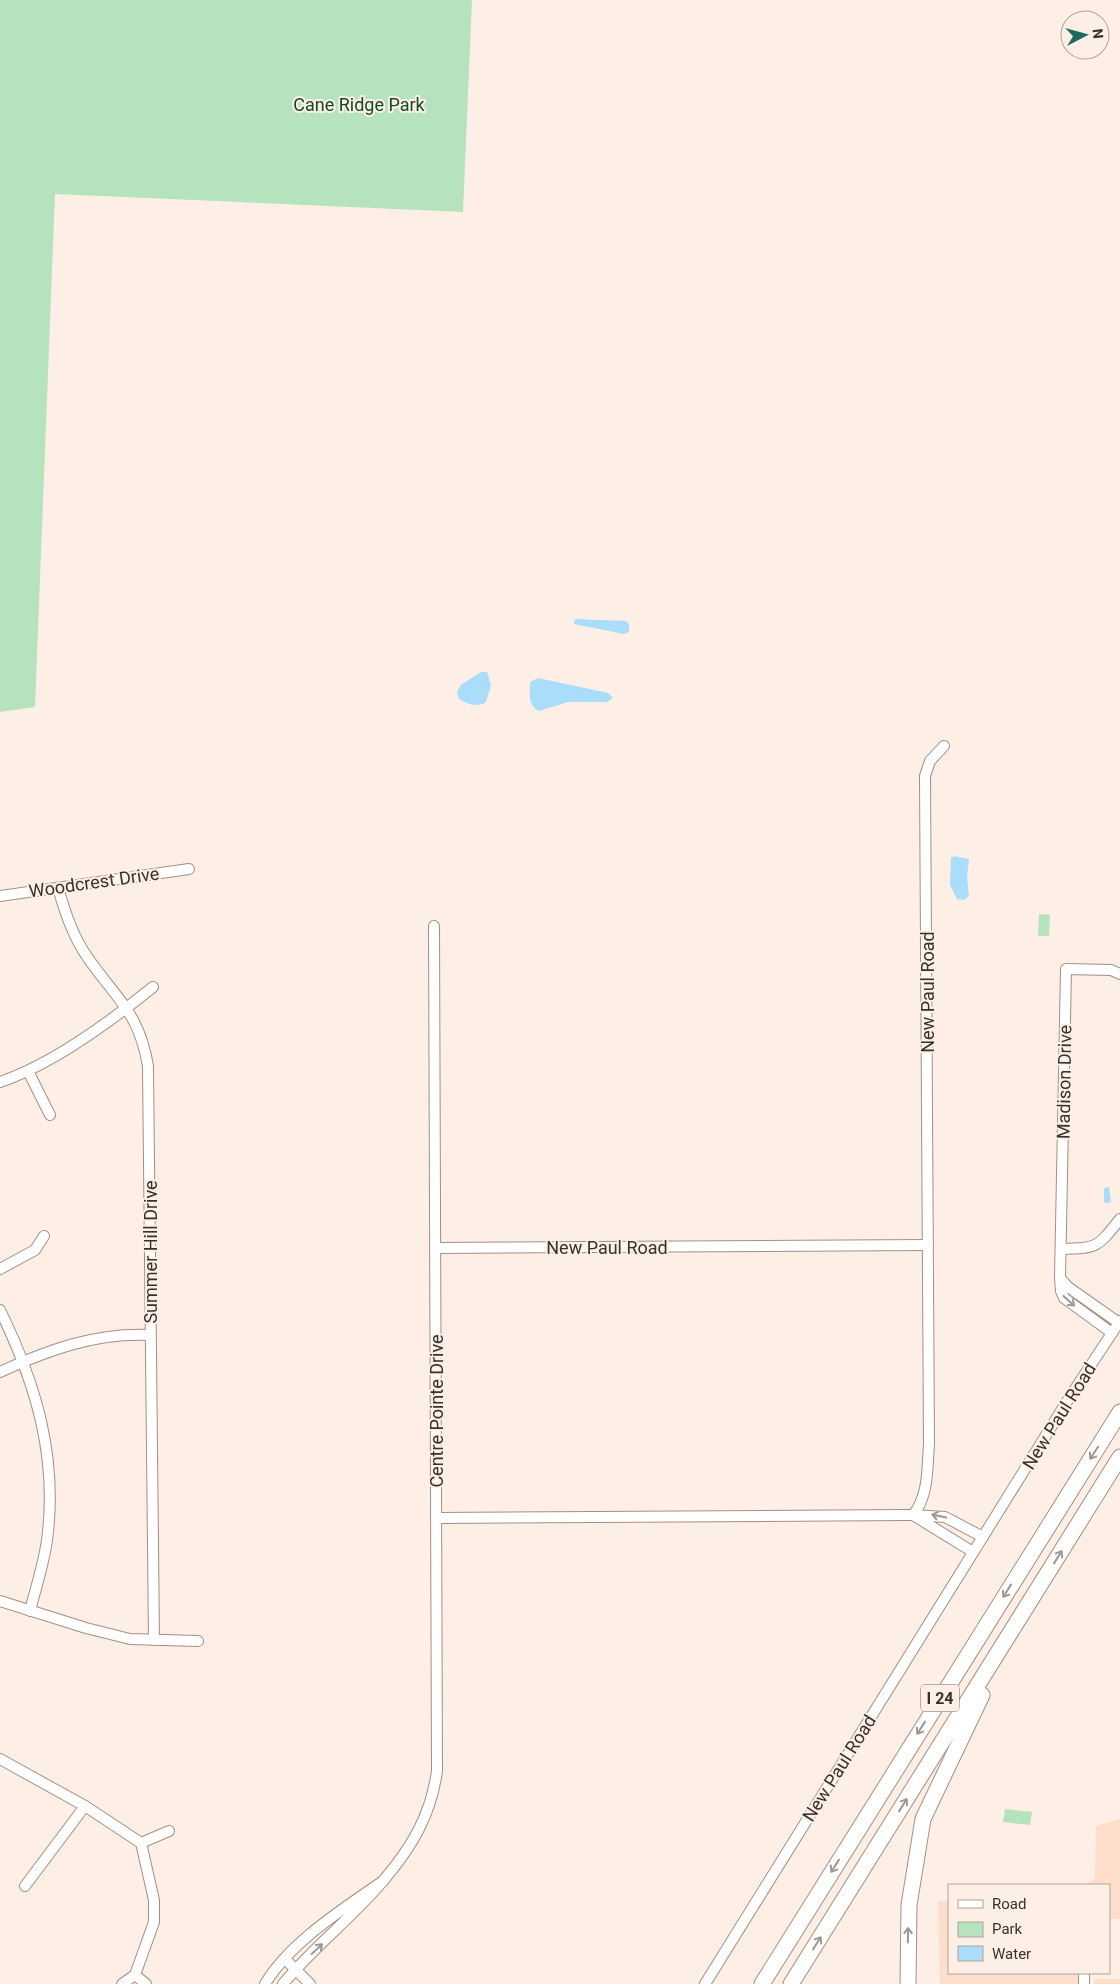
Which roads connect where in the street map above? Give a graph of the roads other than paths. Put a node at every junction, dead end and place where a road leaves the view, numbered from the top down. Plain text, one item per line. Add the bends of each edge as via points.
1 (944, 746) dead end
2 (189, 869) dead end
3 (58, 888) junction
4 (0, 896) edge
5 (434, 926) dead end
6 (1120, 974) edge
7 (153, 987) dead end
8 (127, 1008) junction
9 (28, 1071) junction
10 (0, 1082) edge
11 (50, 1115) dead end
12 (1120, 1219) edge
13 (44, 1236) dead end
14 (928, 1245) junction
15 (435, 1248) junction
16 (1061, 1249) junction
17 (0, 1269) edge
18 (1060, 1278) junction
19 (1091, 1304) junction
20 (0, 1310) edge
21 (1084, 1314) junction
22 (1120, 1322) edge
23 (1112, 1334) junction
24 (150, 1335) junction
25 (22, 1362) junction
26 (0, 1372) edge
27 (1120, 1412) edge
28 (1120, 1457) edge
29 (913, 1515) junction
30 (436, 1518) junction
31 (983, 1538) junction
32 (974, 1552) junction
33 (0, 1601) edge
34 (30, 1611) junction
35 (1023, 1613) junction
36 (154, 1640) junction
37 (198, 1641) dead end
38 (0, 1759) edge
39 (85, 1806) junction
40 (169, 1831) dead end
41 (141, 1844) junction
42 (383, 1881) junction
43 (25, 1886) dead end
44 (285, 1959) junction
45 (295, 1969) junction
46 (135, 1975) junction
47 (122, 1984) edge
48 (146, 1984) edge
49 (265, 1984) edge
50 (283, 1984) edge
51 (310, 1984) edge
52 (705, 1984) edge
53 (762, 1984) edge
54 (791, 1984) edge
55 (908, 1984) edge

1 - 14 street, New Paul Road via 930,761 925,776
2 - 3 street, Woodcrest Drive
3 - 4 street, Woodcrest Drive
3 - 8 street, Summer Hill Drive via 73,932 87,957
5 - 15 street, Centre Pointe Drive
6 - 16 street, Madison Drive via 1111,970 1066,970
7 - 8 street
8 - 9 street
8 - 24 street, Summer Hill Drive via 144,1041 148,1066
9 - 10 street
9 - 11 street
12 - 16 street via 1097,1246
13 - 17 street via 35,1250
14 - 15 street, New Paul Road
14 - 29 street, New Paul Road via 928,1452 924,1495
15 - 30 street, Centre Pointe Drive
16 - 18 street, Madison Drive
18 - 19 street
18 -> 21 street, Madison Drive via 1064,1298
19 - 21 street
19 - 22 street
20 - 25 street
21 - 23 street, Madison Drive
22 - 23 street, New Paul Road
23 - 31 street, New Paul Road
24 - 25 street via 98,1337
24 - 36 street, Summer Hill Drive
25 - 26 street
25 - 34 street via 40,1409 48,1466 47,1540
27 -> 53 highway, I 24
35 -> 28 highway, I 24
29 - 30 street
31 -> 29 street via 945,1517
29 - 32 street
30 - 42 street, Centre Pointe Drive via 437,1771 430,1806 421,1828
31 - 32 street, New Paul Road
32 - 52 street, New Paul Road
33 - 34 street
34 - 36 street via 130,1639
54 -> 35 highway, I 24
55 -> 35 highway via 909,1905 923,1819
36 - 37 street
38 - 39 street
39 - 41 street
39 - 43 street
40 - 41 street
41 - 46 street via 154,1900 154,1922
42 - 44 street, Centre Pointe Drive via 331,1918
45 -> 42 street, Centre Pointe Drive via 350,1918
44 - 45 street
44 - 49 street, Centre Pointe Drive
45 - 50 street, Centre Pointe Drive
45 - 51 street
46 - 47 street
46 - 48 street

